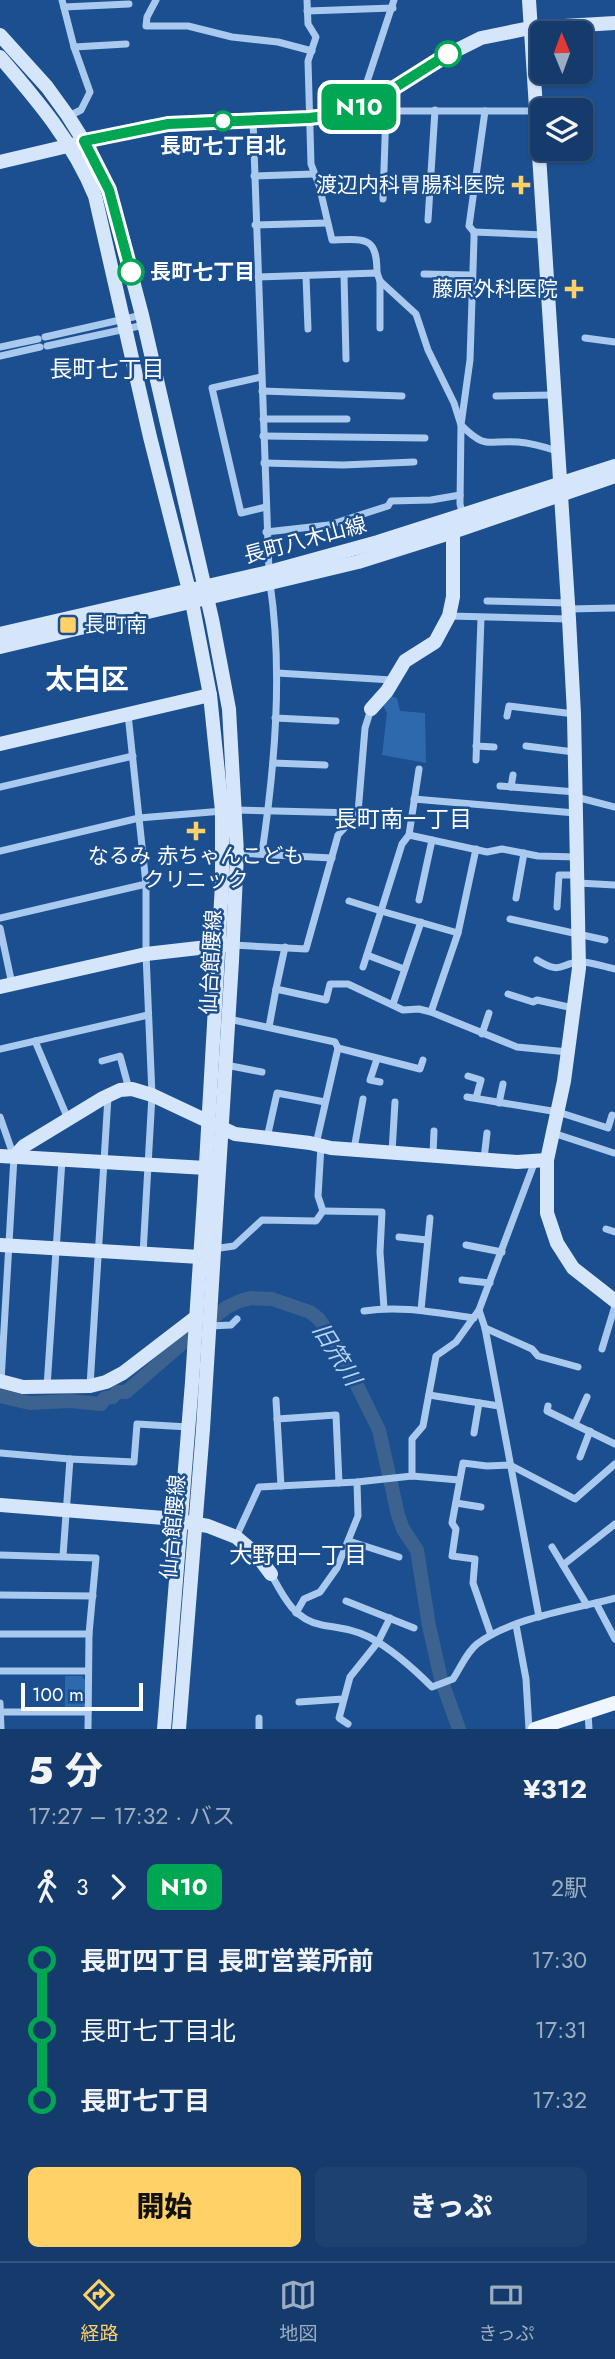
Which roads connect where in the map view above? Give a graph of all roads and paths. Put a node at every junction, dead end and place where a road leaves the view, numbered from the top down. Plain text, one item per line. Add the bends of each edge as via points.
1 (156, 0) edge
2 (307, 0) edge
3 (528, 0) edge
4 (63, 3) edge
5 (129, 4) dead end
6 (393, 4) edge
7 (307, 11) junction
8 (615, 23) edge
9 (593, 24) edge
10 (530, 28) joint
11 (0, 34) edge
12 (126, 44) dead end
13 (74, 47) junction
14 (312, 51) junction
15 (0, 57) edge
16 (369, 103) junction
17 (386, 110) junction
18 (435, 110) junction
19 (485, 111) junction
20 (530, 111) edge
21 (68, 117) junction
22 (309, 118) junction
23 (253, 120) junction
24 (84, 141) junction
25 (69, 145) junction
26 (539, 161) edge
27 (0, 162) edge
28 (314, 174) junction
29 (254, 176) junction
30 (383, 198) dead end
31 (428, 220) dead end
32 (327, 223) junction
33 (255, 225) junction
34 (474, 232) junction
35 (544, 234) junction
36 (424, 274) dead end
37 (344, 275) junction
38 (471, 275) junction
39 (306, 276) junction
40 (258, 277) junction
41 (379, 277) junction
42 (143, 320) junction
43 (124, 324) junction
44 (380, 328) dead end
45 (308, 329) dead end
46 (585, 338) dead end
47 (42, 342) junction
48 (615, 342) edge
49 (0, 347) edge
50 (0, 356) edge
51 (346, 359) dead end
52 (261, 377) junction
53 (262, 391) junction
54 (554, 395) junction
55 (402, 396) dead end
56 (496, 396) dead end
57 (263, 419) junction
58 (347, 419) dead end
59 (461, 425) junction
60 (264, 436) junction
61 (425, 438) dead end
62 (558, 451) junction
63 (414, 462) dead end
64 (264, 463) junction
65 (615, 466) edge
66 (615, 476) edge
67 (560, 489) junction
68 (460, 495) junction
69 (266, 508) junction
70 (463, 517) junction
71 (266, 532) junction
72 (453, 532) junction
73 (389, 546) junction
74 (269, 577) junction
75 (206, 592) junction
76 (190, 596) junction
77 (487, 601) dead end
78 (615, 608) edge
79 (569, 610) junction
80 (449, 616) junction
81 (481, 618) junction
82 (0, 634) edge
83 (0, 647) edge
84 (277, 673) junction
85 (394, 681) junction
86 (209, 695) junction
87 (371, 709) joint
88 (128, 713) junction
89 (575, 714) junction
90 (507, 716) dead end
91 (275, 719) junction
92 (336, 721) dead end
93 (0, 744) edge
94 (476, 746) junction
95 (526, 746) dead end
96 (494, 747) dead end
97 (575, 752) junction
98 (133, 756) junction
99 (475, 760) dead end
100 (273, 763) junction
101 (325, 765) dead end
102 (419, 769) dead end
103 (513, 775) dead end
104 (500, 786) dead end
105 (511, 786) junction
106 (0, 787) edge
107 (576, 794) junction
108 (414, 799) junction
109 (615, 807) edge
110 (268, 809) junction
111 (229, 811) junction
112 (358, 813) junction
113 (576, 813) junction
114 (139, 818) junction
115 (409, 835) junction
116 (432, 840) junction
117 (476, 849) junction
118 (0, 851) edge
119 (237, 853) junction
120 (262, 853) junction
121 (524, 853) junction
122 (577, 857) junction
123 (332, 858) junction
124 (577, 879) junction
125 (146, 884) junction
126 (615, 885) edge
127 (516, 898) dead end
128 (419, 900) dead end
129 (349, 901) dead end
130 (556, 907) dead end
131 (382, 911) junction
132 (0, 918) edge
133 (510, 919) dead end
134 (421, 922) junction
135 (0, 928) edge
136 (458, 933) junction
137 (578, 934) junction
138 (605, 940) dead end
139 (226, 945) junction
140 (285, 947) junction
141 (146, 954) junction
142 (367, 955) junction
143 (537, 960) dead end
144 (579, 962) junction
145 (363, 967) dead end
146 (404, 969) junction
147 (615, 969) edge
148 (6, 985) edge
149 (276, 989) junction
150 (508, 995) dead end
151 (393, 1004) junction
152 (574, 1008) junction
153 (431, 1012) junction
154 (489, 1013) dead end
155 (148, 1016) junction
156 (229, 1019) junction
157 (269, 1027) junction
158 (482, 1034) junction
159 (36, 1041) junction
160 (338, 1048) junction
161 (0, 1049) edge
162 (569, 1052) junction
163 (377, 1059) junction
164 (423, 1060) dead end
165 (102, 1061) dead end
166 (226, 1065) junction
167 (262, 1072) dead end
168 (468, 1076) dead end
169 (380, 1082) dead end
170 (503, 1084) dead end
171 (129, 1089) junction
172 (152, 1095) junction
173 (108, 1096) junction
174 (467, 1097) dead end
175 (476, 1098) junction
176 (363, 1099) dead end
177 (325, 1102) junction
178 (395, 1102) dead end
179 (499, 1103) junction
180 (558, 1112) junction
181 (612, 1115) dead end
182 (0, 1117) edge
183 (68, 1119) junction
184 (215, 1124) junction
185 (434, 1131) dead end
186 (553, 1132) junction
187 (487, 1133) dead end
188 (267, 1138) junction
189 (319, 1145) junction
190 (354, 1150) junction
191 (392, 1152) junction
192 (614, 1153) edge
193 (433, 1154) junction
194 (7, 1156) edge
195 (62, 1159) junction
196 (484, 1159) junction
197 (104, 1161) junction
198 (541, 1161) junction
199 (148, 1164) junction
200 (206, 1168) junction
201 (323, 1211) junction
202 (430, 1218) dead end
203 (606, 1229) dead end
204 (615, 1232) edge
205 (399, 1237) dead end
206 (427, 1240) junction
207 (5, 1245) edge
208 (466, 1245) dead end
209 (55, 1248) junction
210 (215, 1248) junction
211 (98, 1251) junction
212 (502, 1251) junction
213 (143, 1254) junction
214 (200, 1257) junction
215 (462, 1280) dead end
216 (489, 1283) junction
217 (615, 1303) edge
218 (384, 1308) junction
219 (421, 1310) junction
220 (479, 1310) junction
221 (364, 1311) dead end
222 (474, 1318) junction
223 (237, 1319) dead end
224 (202, 1325) junction
225 (485, 1328) junction
226 (602, 1349) dead end
227 (578, 1367) dead end
228 (1, 1381) edge
229 (89, 1386) junction
230 (47, 1387) junction
231 (429, 1395) junction
232 (587, 1397) dead end
233 (276, 1400) dead end
234 (480, 1403) junction
235 (499, 1406) junction
236 (548, 1406) dead end
237 (277, 1419) junction
238 (575, 1424) junction
239 (188, 1427) junction
240 (590, 1431) junction
241 (474, 1433) dead end
242 (615, 1444) edge
243 (0, 1453) edge
244 (580, 1457) dead end
245 (70, 1459) junction
246 (615, 1464) edge
247 (510, 1465) junction
248 (412, 1476) junction
249 (459, 1480) junction
250 (357, 1482) junction
251 (340, 1483) junction
252 (281, 1486) junction
253 (456, 1503) junction
254 (0, 1506) edge
255 (481, 1507) dead end
256 (66, 1511) junction
257 (188, 1521) junction
258 (615, 1524) edge
259 (236, 1537) junction
260 (349, 1541) junction
261 (552, 1547) dead end
262 (0, 1555) edge
263 (63, 1556) junction
264 (399, 1558) dead end
265 (563, 1565) junction
266 (271, 1574) joint
267 (0, 1595) edge
268 (93, 1596) junction
269 (615, 1598) edge
270 (346, 1601) dead end
271 (596, 1603) junction
272 (587, 1605) junction
273 (296, 1612) junction
274 (539, 1617) junction
275 (390, 1618) junction
276 (516, 1625) junction
277 (414, 1628) dead end
278 (0, 1633) edge
279 (89, 1634) junction
280 (491, 1635) junction
281 (615, 1639) edge
282 (378, 1642) junction
283 (0, 1671) edge
284 (88, 1671) junction
285 (343, 1699) junction
286 (299, 1702) dead end
287 (0, 1703) edge
288 (615, 1703) edge
289 (0, 1712) edge
290 (88, 1712) junction
291 (588, 1712) junction
292 (259, 1718) dead end
293 (348, 1724) dead end
294 (1, 1729) edge
295 (88, 1729) edge
296 (164, 1729) edge
297 (179, 1729) edge
298 (259, 1729) edge
299 (529, 1729) edge
300 (535, 1729) edge
301 (589, 1729) edge

1 - 14 street via 146,26 188,26
2 - 7 street
3 - 10 street
4 - 5 street
4 - 13 street
6 - 7 street
6 - 16 street via 362,97
7 - 14 street via 316,37
8 - 9 street
10 - 16 street via 494,33 468,44
11 - 21 street, 仙台館腰線
12 - 13 street
13 - 21 street via 90,92 81,110
14 - 22 street via 308,61
15 - 25 street, 仙台館腰線
16 - 17 street
16 - 22 street
17 - 18 street
17 - 30 street
18 - 19 street
18 - 31 street
19 - 20 street
19 - 34 street via 469,226
21 - 24 street, 仙台館腰線
22 - 23 street
22 - 28 street
23 - 24 street via 158,125
23 - 29 street
24 - 25 street
24 - 42 street, 仙台館腰線 via 109,190
25 - 27 street
25 - 43 street, 仙台館腰線 via 95,196
26 - 35 street
28 - 29 street
28 - 32 street
29 - 33 street
32 - 33 street
32 - 41 street via 332,240 363,240 373,246
33 - 40 street
34 - 35 street
34 - 38 street
35 - 54 street
36 - 38 street
37 - 39 street
37 - 41 street
37 - 51 street
38 - 59 street via 470,360
39 - 40 street
39 - 45 street
40 - 52 street
41 - 44 street
41 - 59 street via 416,314
42 - 43 street
42 - 75 street, 仙台館腰線
43 - 47 street
43 - 76 street, 仙台館腰線
46 - 48 street
47 - 49 street
47 - 50 street
52 - 53 street
52 - 69 street via 212,388 242,513
53 - 55 street
53 - 57 street
54 - 56 street
54 - 62 street
57 - 58 street
57 - 60 street
59 - 62 street via 484,443 518,442
59 - 68 street
60 - 61 street
60 - 64 street
62 - 67 street
63 - 64 street
64 - 69 street
65 - 67 street, 長町八木山線
66 - 67 street
67 - 70 street, 長町八木山線
67 - 72 street
67 - 79 street
68 - 70 street
68 - 71 street via 391,500 388,506 329,525
69 - 71 street
70 - 73 street, 長町八木山線
71 - 74 street
72 - 73 street
72 - 80 street
73 - 74 street
74 - 75 street
74 - 84 street
75 - 76 street
75 - 111 street, 仙台館腰線 via 229,709
76 - 82 street
76 - 83 street
76 - 86 street, 仙台館腰線
77 - 79 street
78 - 79 street
79 - 81 street
79 - 89 street
80 - 81 street
80 - 85 street via 435,642 409,658
81 - 94 street
84 - 85 street
84 - 91 street
85 - 87 street
86 - 88 street
86 - 111 street, 仙台館腰線
87 - 112 street via 365,728
88 - 93 street
88 - 98 street
89 - 90 street via 509,706
89 - 97 street
91 - 92 street
91 - 100 street
94 - 96 street
94 - 99 street
95 - 97 street
97 - 107 street
98 - 106 street
98 - 114 street
100 - 101 street
100 - 110 street
102 - 108 street
103 - 105 street
104 - 105 street
105 - 107 street
107 - 109 street
107 - 113 street
108 - 113 street
108 - 115 street
110 - 111 street
110 - 112 street
110 - 120 street
111 - 114 street
111 - 119 street, 仙台館腰線
111 - 139 street, 仙台館腰線 via 222,884
112 - 123 street via 338,835
113 - 122 street
114 - 118 street
114 - 125 street
115 - 116 street
115 - 131 street via 401,844
116 - 117 street
116 - 128 street
117 - 121 street
117 - 136 street
119 - 120 street
119 - 139 street, 仙台館腰線
120 - 123 street
121 - 122 street
121 - 127 street
122 - 124 street
123 - 140 street via 306,949
124 - 126 street
124 - 130 street via 559,875
124 - 137 street
125 - 132 street
125 - 141 street
129 - 131 street
131 - 134 street
131 - 142 street
133 - 137 street
134 - 136 street
134 - 146 street
135 - 148 street
136 - 153 street
137 - 138 street
137 - 144 street
139 - 140 street
139 - 141 street
139 - 156 street, 仙台館腰線
139 - 184 street, 仙台館腰線
140 - 149 street
141 - 148 street
141 - 155 street
142 - 145 street
142 - 146 street
143 - 144 street via 557,968
144 - 147 street
144 - 152 street
146 - 151 street
149 - 151 street via 326,1000 330,984 348,984
149 - 157 street
150 - 152 street
151 - 153 street via 403,1010
152 - 162 street
153 - 158 street
154 - 158 street
155 - 159 street
155 - 172 street
156 - 157 street
156 - 166 street, 仙台館腰線
157 - 160 street via 335,1042
158 - 162 street via 517,1047
159 - 161 street
159 - 183 street
160 - 163 street
160 - 177 street
162 - 180 street
163 - 164 street via 420,1069
163 - 169 street via 370,1080
165 - 171 street via 120,1056
166 - 167 street
166 - 184 street, 仙台館腰線
168 - 175 street via 481,1080
170 - 179 street
171 - 172 street
171 - 173 street
172 - 184 street
172 - 199 street
173 - 183 street
173 - 197 street
174 - 175 street
175 - 179 street
176 - 190 street
177 - 188 street via 276,1093
177 - 189 street
178 - 191 street
179 - 180 street
180 - 181 street via 608,1128
180 - 186 street
182 - 194 street
183 - 194 street
184 - 188 street via 235,1134
184 - 200 street, 仙台館腰線
184 - 210 street, 仙台館腰線
185 - 193 street
186 - 192 street
186 - 198 street
187 - 196 street
188 - 189 street
189 - 190 street
189 - 201 street via 318,1196
190 - 191 street
191 - 193 street
193 - 196 street
194 - 195 street
194 - 207 street
195 - 197 street
195 - 209 street
196 - 198 street
197 - 199 street
197 - 211 street
198 - 212 street
198 - 217 street via 547,1213 557,1242 573,1268
199 - 200 street
199 - 213 street
200 - 214 street, 仙台館腰線
201 - 210 street via 316,1221 262,1220 234,1246
201 - 218 street via 382,1212
202 - 206 street
203 - 204 street
205 - 206 street
206 - 219 street
207 - 209 street
207 - 228 street
208 - 212 street
209 - 211 street
209 - 230 street
210 - 214 street
210 - 224 street, 仙台館腰線 via 211,1305
211 - 213 street
211 - 229 street
212 - 216 street
213 - 214 street
214 - 224 street, 仙台館腰線
215 - 216 street
216 - 220 street
217 - 226 street
218 - 219 street
218 - 221 street
219 - 222 street
220 - 222 street
220 - 225 street
222 - 231 street via 456,1342 436,1356
223 - 224 street via 231,1325
224 - 229 street via 106,1382
224 - 239 street, 仙台館腰線 via 194,1346
224 - 257 street, 仙台館腰線
225 - 227 street via 538,1356
225 - 235 street
228 - 230 street
229 - 230 street
231 - 234 street
231 - 248 street via 423,1426 412,1440
232 - 238 street
233 - 237 street
234 - 235 street
234 - 241 street
235 - 247 street
236 - 238 street via 547,1411
237 - 251 street via 336,1415
237 - 252 street
238 - 240 street
239 - 245 street via 137,1424 134,1462
239 - 257 street, 仙台館腰線
240 - 242 street
240 - 244 street
243 - 245 street
245 - 256 street
246 - 247 street via 575,1499
247 - 249 street via 463,1463
247 - 274 street
248 - 249 street
248 - 250 street
249 - 253 street
250 - 251 street
250 - 260 street via 358,1516
251 - 252 street
252 - 259 street via 259,1487
253 - 255 street
253 - 280 street via 452,1556 475,1559 473,1583
254 - 256 street
256 - 257 street
256 - 263 street
257 - 259 street
257 - 296 street, 仙台館腰線
257 - 297 street, 仙台館腰線
258 - 265 street
259 - 266 street
260 - 264 street
260 - 273 street via 320,1592 304,1600
261 - 265 street
262 - 263 street
263 - 268 street via 96,1558
265 - 272 street
266 - 273 street
267 - 268 street
268 - 279 street
269 - 271 street
270 - 275 street
271 - 272 street
271 - 281 street
272 - 274 street
273 - 282 street via 319,1625 350,1629
274 - 276 street
275 - 277 street
275 - 282 street
276 - 280 street
276 - 299 street
278 - 279 street
279 - 284 street
280 - 282 street via 466,1656 450,1682 432,1687
282 - 285 street via 350,1677
283 - 284 street
284 - 290 street
285 - 286 street
285 - 293 street via 340,1718
287 - 289 street
288 - 291 main road
289 - 290 street
289 - 294 street
290 - 295 street
291 - 300 main road
291 - 301 street
292 - 298 street

